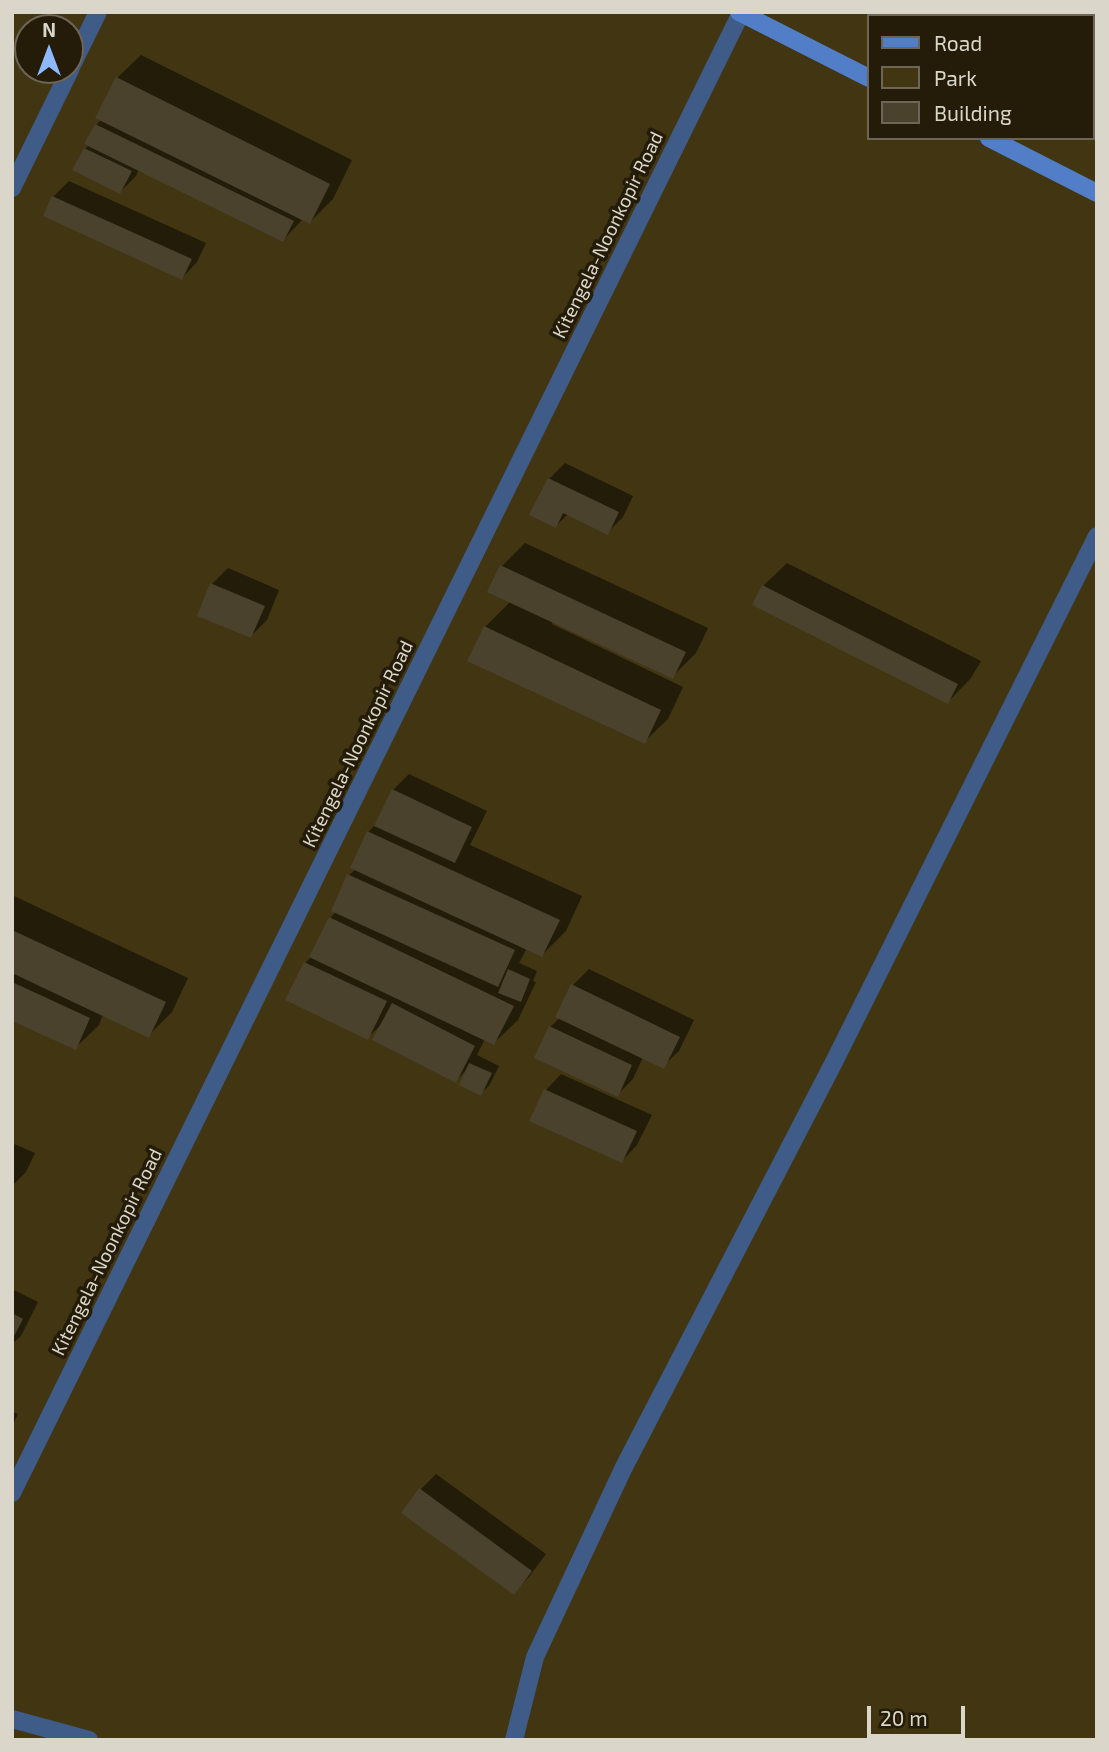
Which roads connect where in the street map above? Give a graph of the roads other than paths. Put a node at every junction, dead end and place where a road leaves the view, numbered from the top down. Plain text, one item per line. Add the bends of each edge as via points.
1 (98, 12) edge
2 (740, 13) edge
3 (84, 41) edge
4 (867, 77) edge
5 (63, 84) edge
6 (993, 140) edge
7 (12, 188) edge
8 (1097, 192) edge
9 (1097, 536) edge
10 (12, 1493) edge
11 (12, 1719) edge
12 (89, 1740) edge
13 (514, 1740) edge

1 - 3 street
2 - 4 street
2 - 10 street, Kitengela-Noonkopir Road
5 - 7 street
6 - 8 street
9 - 13 street via 834,1062 624,1467 535,1657
11 - 12 street

